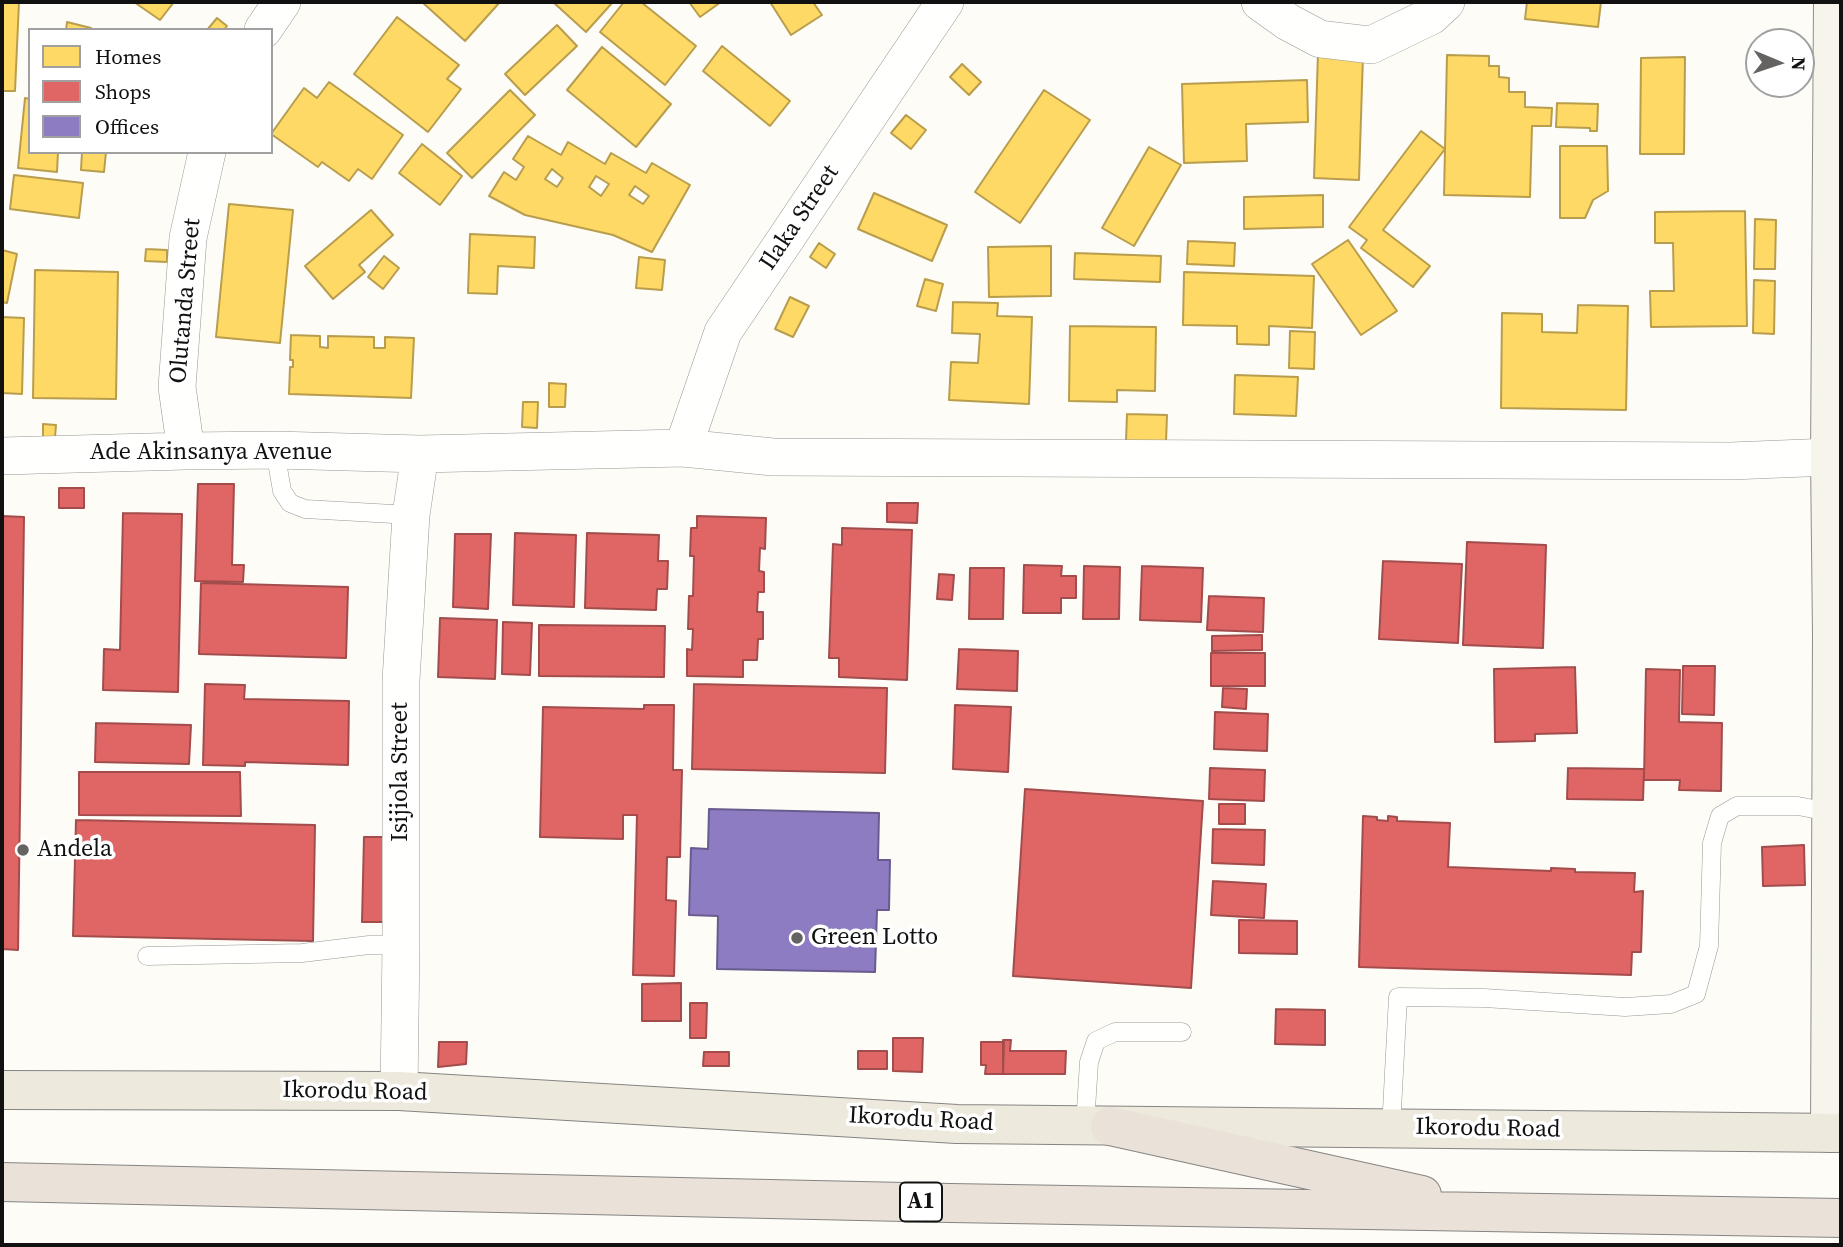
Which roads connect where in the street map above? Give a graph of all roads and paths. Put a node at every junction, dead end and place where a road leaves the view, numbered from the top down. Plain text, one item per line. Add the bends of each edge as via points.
1 (282, 2) edge
2 (945, 2) edge
3 (1260, 2) edge
4 (1446, 2) edge
5 (1833, 2) edge
6 (264, 28) edge
7 (207, 154) edge
8 (683, 448) junction
9 (275, 450) junction
10 (186, 451) junction
11 (420, 454) junction
12 (2, 456) edge
13 (1829, 457) junction
14 (411, 515) junction
15 (1836, 635) edge
16 (1829, 812) junction
17 (401, 945) junction
18 (147, 956) dead end
19 (1182, 1032) dead end
20 (2, 1090) edge
21 (399, 1091) junction
22 (1098, 1125) junction
23 (1391, 1129) junction
24 (1836, 1133) edge
25 (2, 1182) edge
26 (1503, 1212) junction
27 (1841, 1218) edge

1 - 6 street
2 - 8 street, Ilaka Street via 723,332
3 - 4 street via 1320,39 1371,45 1431,16
5 - 13 main road
7 - 10 street, Olutanda Street via 188,238 177,387
8 - 11 street, Ade Akinsanya Avenue
8 - 13 street, Ade Akinsanya Avenue via 774,457 1717,461
9 - 10 street, Ade Akinsanya Avenue
9 - 11 street, Ade Akinsanya Avenue
9 - 14 lane via 282,491 290,503 305,509
10 - 12 street, Ade Akinsanya Avenue
11 - 14 street, Isijiola Street
13 - 15 main road
14 - 17 street, Isijiola Street via 401,680
15 - 16 main road
16 - 23 lane via 1798,806 1737,806 1720,816 1713,843 1710,946 1696,994 1671,1004 1625,1007 1398,997
16 - 24 main road
17 - 18 lane via 302,953
17 - 21 street, Isijiola Street
19 - 22 lane via 1115,1032 1096,1041 1089,1062
20 - 21 main road, Ikorodu Road
21 - 22 main road, Ikorodu Road via 957,1124
22 - 23 main road, Ikorodu Road
22 - 26 highway
23 - 24 main road, Ikorodu Road
25 - 26 highway, A1
26 - 27 highway, A1

